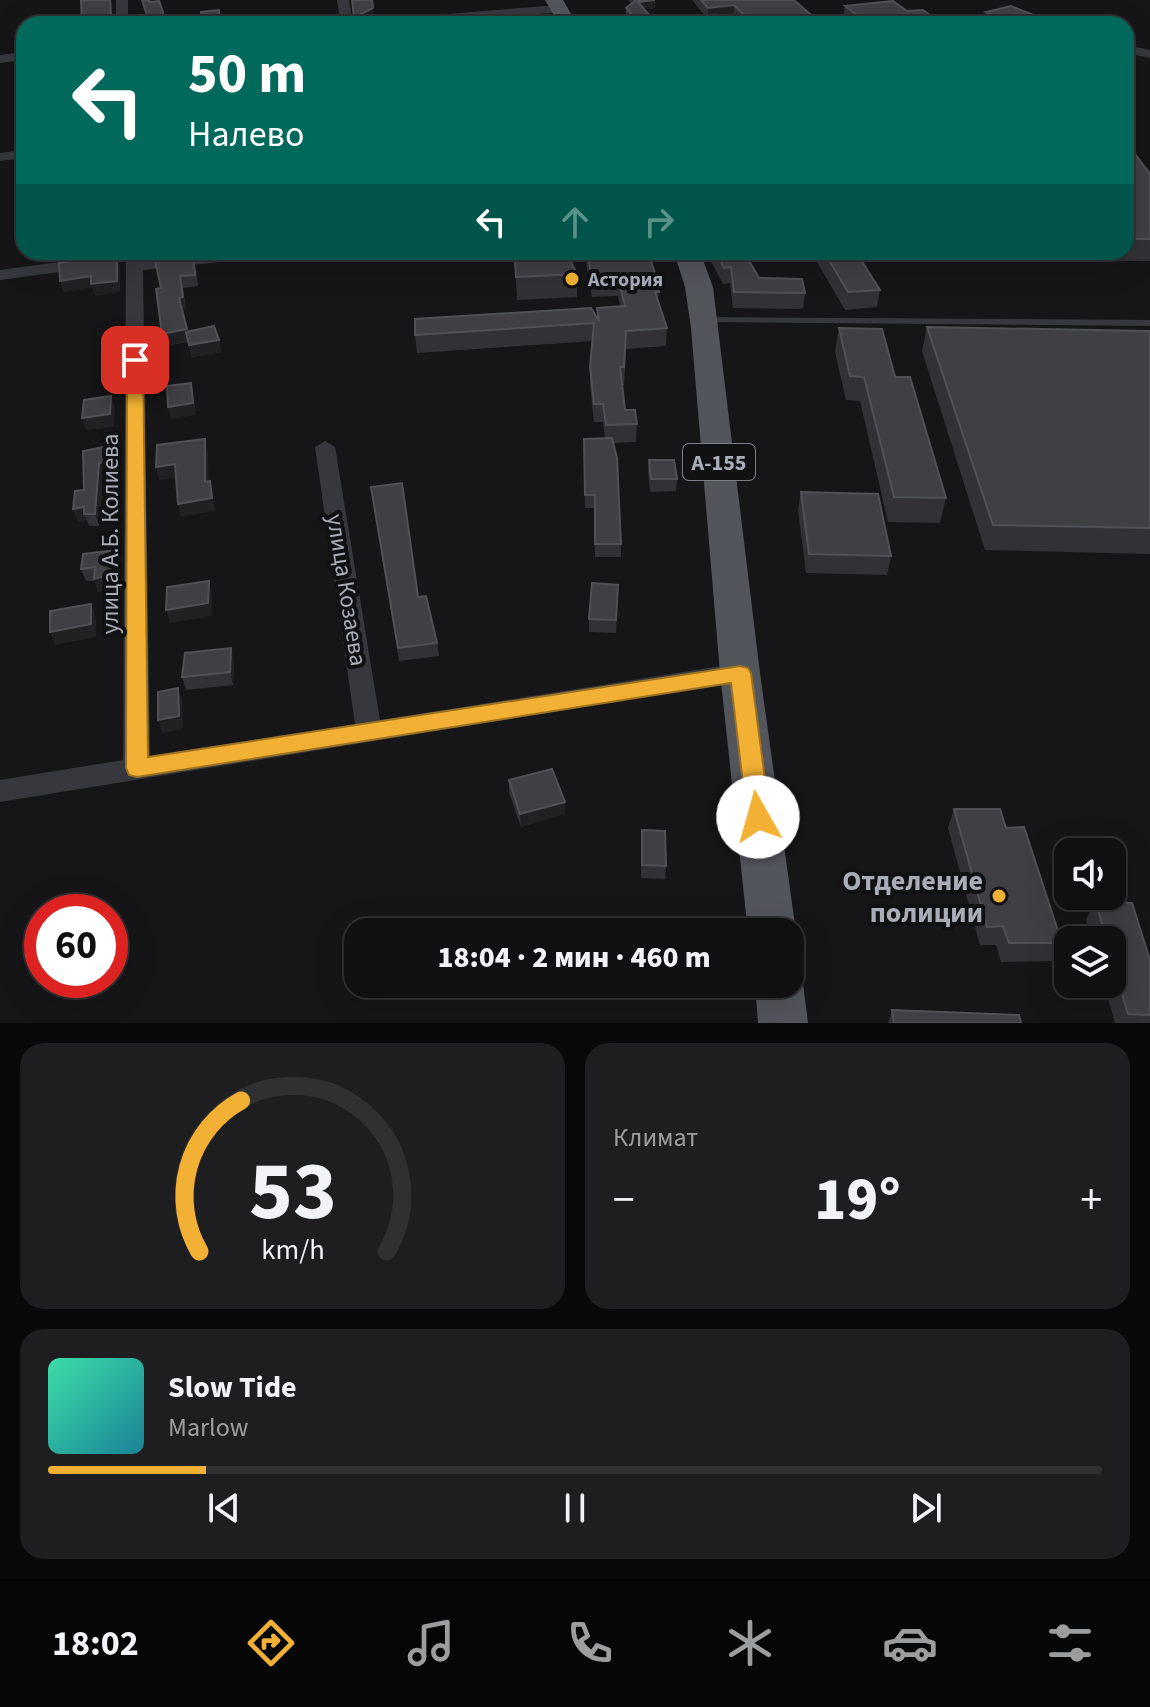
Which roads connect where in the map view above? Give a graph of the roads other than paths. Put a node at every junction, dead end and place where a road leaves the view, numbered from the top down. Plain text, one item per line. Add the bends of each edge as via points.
1 (560, 11) edge
2 (487, 16) edge
3 (117, 260) edge
4 (125, 260) edge
5 (690, 260) edge
6 (0, 275) edge
7 (704, 320) junction
8 (1150, 323) edge
9 (325, 447) dead end
10 (740, 673) junction
11 (369, 732) junction
12 (137, 768) junction
13 (0, 791) edge
14 (770, 918) edge
15 (780, 998) edge
16 (783, 1023) edge

1 - 2 street
3 - 6 street
4 - 12 street, улица А.Б. Колиева
5 - 7 main road, А-155
7 - 8 lane
7 - 10 main road, А-155
9 - 11 street, улица Козаева
10 - 11 street
10 - 14 main road, А-155
11 - 12 street
12 - 13 street
15 - 16 main road

